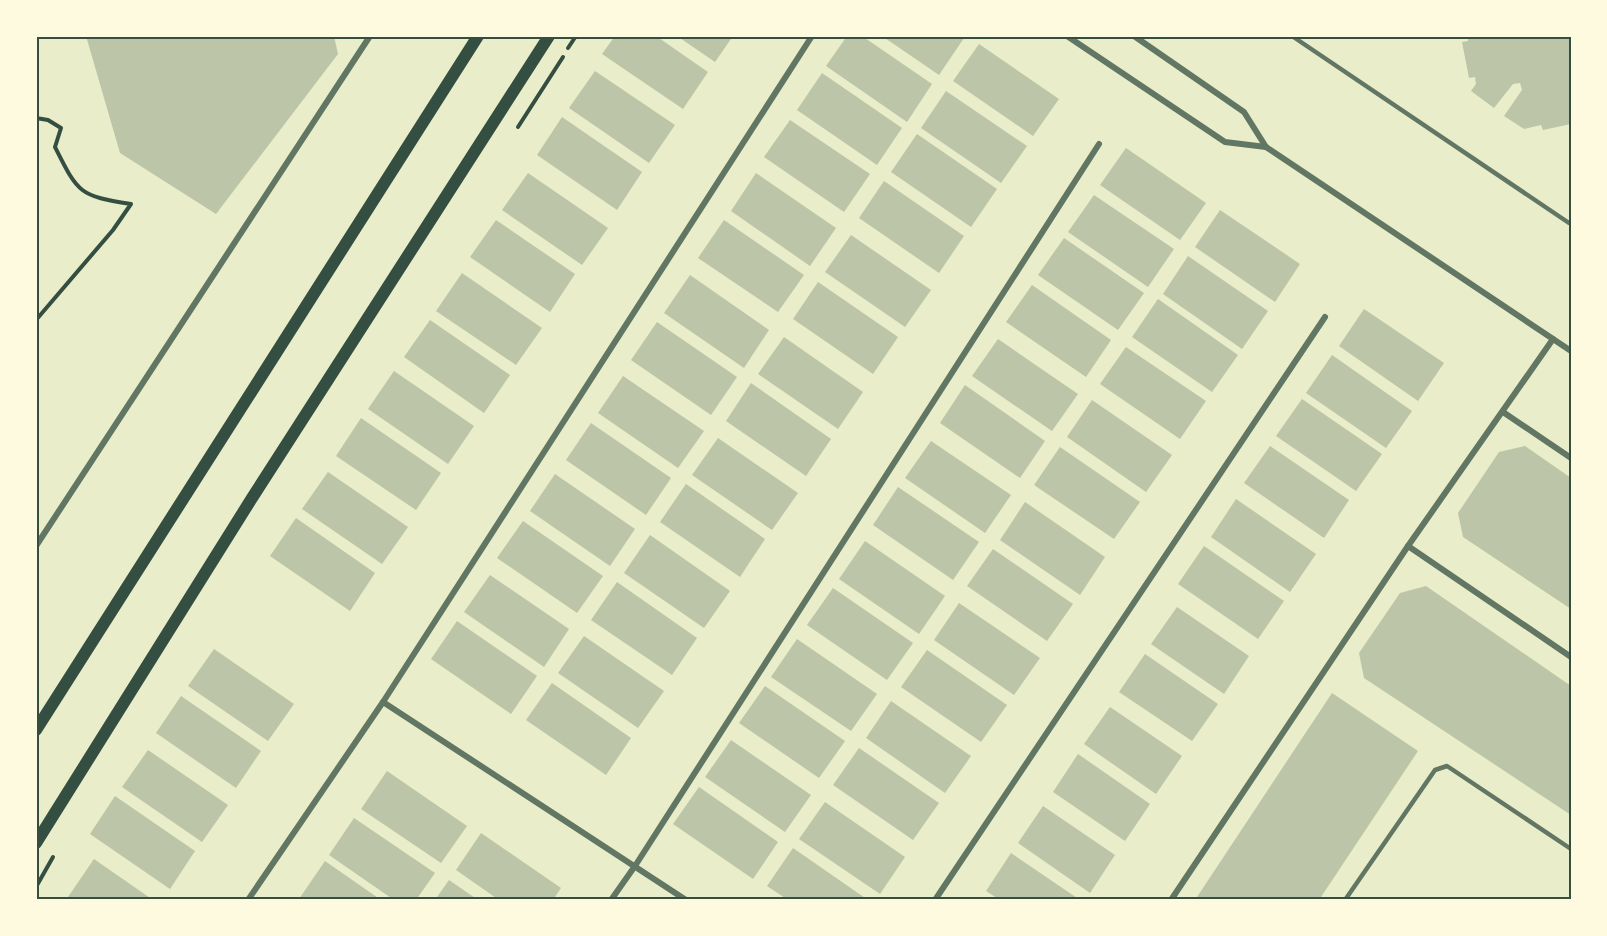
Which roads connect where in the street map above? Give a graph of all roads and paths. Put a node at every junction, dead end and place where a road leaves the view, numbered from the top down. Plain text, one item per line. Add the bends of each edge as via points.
1 (370, 36) edge
2 (478, 36) edge
3 (549, 36) edge
4 (812, 36) edge
5 (1067, 36) edge
6 (1134, 36) edge
7 (1292, 36) edge
8 (36, 118) edge
9 (1099, 144) dead end
10 (1266, 147) junction
11 (1571, 221) edge
12 (1325, 317) dead end
13 (36, 320) edge
14 (1553, 339) junction
15 (1571, 351) edge
16 (1503, 412) junction
17 (1571, 458) edge
18 (36, 546) edge
19 (1408, 546) junction
20 (1571, 657) edge
21 (383, 702) junction
22 (36, 730) edge
23 (36, 843) edge
24 (1571, 849) edge
25 (635, 866) junction
26 (248, 900) edge
27 (611, 900) edge
28 (686, 900) edge
29 (935, 900) edge
30 (1171, 900) edge
31 (1345, 900) edge

1 - 18 street
2 - 22 main road
3 - 23 main road
4 - 21 street
5 - 10 street via 1225,142
6 - 10 street via 1244,112
7 - 11 lane
8 - 13 path via 61,128 55,147 73,184 96,199 131,204
9 - 25 street
10 - 14 street
12 - 29 street
14 - 15 street
14 - 16 street
16 - 17 street
16 - 19 street
19 - 20 street
19 - 30 street
21 - 25 street
21 - 26 street
24 - 31 lane via 1447,766 1440,767
25 - 27 street
25 - 28 street

